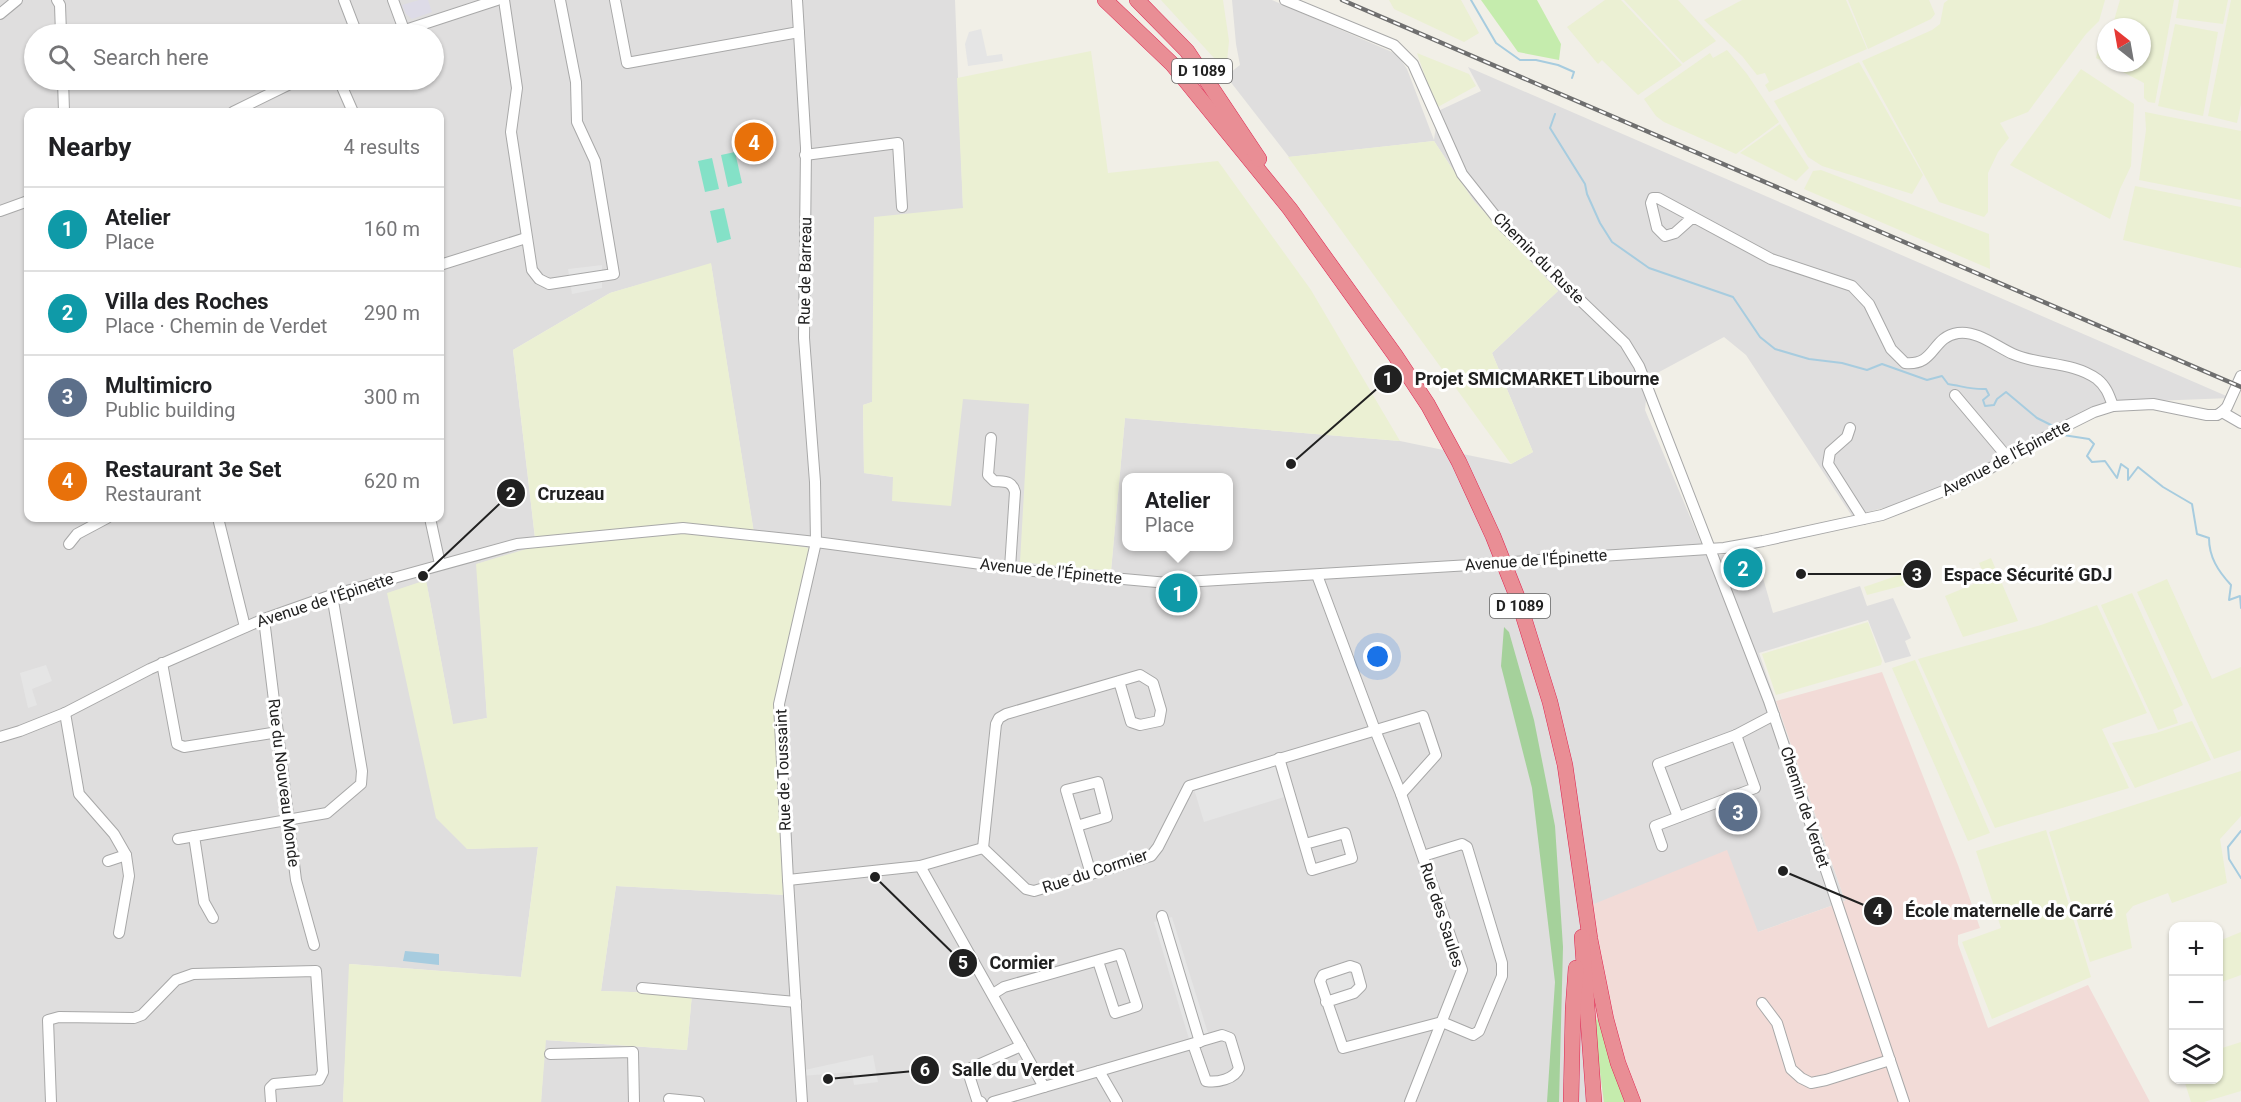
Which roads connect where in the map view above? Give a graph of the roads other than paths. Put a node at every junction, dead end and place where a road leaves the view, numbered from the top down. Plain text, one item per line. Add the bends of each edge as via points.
1 (17, 0) edge
2 (57, 0) edge
3 (344, 0) edge
4 (393, 0) edge
5 (497, 0) edge
6 (504, 0) edge
7 (560, 0) edge
8 (615, 0) edge
9 (797, 0) edge
10 (1105, 0) edge
11 (1137, 0) edge
12 (1285, 0) edge
13 (470, 4) edge
14 (0, 14) edge
15 (61, 24) edge
16 (353, 24) edge
17 (402, 24) edge
18 (419, 24) edge
19 (799, 32) junction
20 (63, 90) edge
21 (278, 90) edge
22 (343, 90) edge
23 (64, 108) edge
24 (241, 108) edge
25 (351, 108) edge
26 (805, 155) junction
27 (24, 202) edge
28 (902, 207) dead end
29 (1290, 209) junction
30 (0, 211) edge
31 (1694, 217) dead end
32 (526, 238) junction
33 (444, 264) edge
34 (2241, 376) edge
35 (1955, 395) dead end
36 (2113, 406) junction
37 (2222, 412) junction
38 (2241, 423) edge
39 (1850, 428) dead end
40 (991, 438) dead end
41 (2009, 459) junction
42 (1863, 519) junction
43 (100, 522) edge
44 (219, 522) edge
45 (431, 522) edge
46 (816, 542) junction
47 (69, 544) dead end
48 (1711, 549) junction
49 (440, 564) junction
50 (1010, 568) junction
51 (1317, 575) junction
52 (332, 595) junction
53 (264, 619) junction
54 (245, 627) junction
55 (162, 663) junction
56 (1119, 681) junction
57 (65, 712) junction
58 (1774, 716) junction
59 (1375, 730) junction
60 (278, 732) junction
61 (1736, 735) junction
62 (0, 737) edge
63 (1279, 758) junction
64 (1401, 794) junction
65 (1678, 817) junction
66 (288, 821) junction
67 (1572, 821) junction
68 (1077, 826) junction
69 (194, 836) junction
70 (178, 839) dead end
71 (1305, 844) junction
72 (1662, 846) dead end
73 (983, 848) junction
74 (126, 855) junction
75 (1423, 856) junction
76 (108, 861) dead end
77 (920, 866) junction
78 (1091, 874) junction
79 (788, 880) junction
80 (1162, 916) dead end
81 (213, 918) dead end
82 (1581, 923) junction
83 (119, 933) dead end
84 (314, 945) dead end
85 (1098, 961) junction
86 (642, 988) dead end
87 (993, 994) junction
88 (796, 1002) junction
89 (1326, 1002) dead end
90 (1762, 1003) dead end
91 (1442, 1022) junction
92 (1196, 1043) junction
93 (1021, 1046) junction
94 (550, 1054) dead end
95 (1890, 1060) junction
96 (1099, 1071) junction
97 (1044, 1087) junction
98 (669, 1098) dead end
99 (51, 1102) edge
100 (271, 1102) edge
101 (634, 1102) edge
102 (700, 1102) edge
103 (802, 1102) edge
104 (981, 1102) edge
105 (993, 1102) edge
106 (1117, 1102) edge
107 (1410, 1102) edge
108 (1571, 1102) edge
109 (1594, 1102) edge
110 (1634, 1102) edge
111 (1904, 1102) edge

1 - 14 street
2 - 15 street
3 - 16 street
4 - 17 street
5 - 13 street
6 - 32 street via 517,88 511,132
7 - 32 street via 576,82 577,122 595,161 614,274 549,284 532,270
8 - 19 street via 627,63
9 - 19 street, Rue de Barreau
10 - 29 highway, D 1089 via 1172,63
11 - 29 highway, D 1089 via 1205,75
12 - 48 street, Chemin du Ruste via 1394,45 1413,64 1462,174 1504,227 1630,351 1647,384
13 - 18 street
19 - 26 street, Rue de Barreau
20 - 23 street
21 - 24 street
22 - 25 street
26 - 28 street via 898,142
26 - 46 street, Rue de Barreau via 804,339
27 - 30 street
29 - 67 highway, D 1089 via 1395,355 1459,462 1518,599 1550,702 1565,765
31 - 36 street via 1771,259 1852,286 1869,304 1891,349 1905,363 1927,359 1947,336 1973,334 2022,358 2083,371 2108,391
32 - 33 street
34 - 37 street
35 - 41 street
36 - 37 street, Avenue de l'Épinette via 2153,404 2206,415
36 - 41 street, Avenue de l'Épinette via 2085,416
37 - 38 street
39 - 42 street via 1848,437 1830,452 1828,464
40 - 50 street via 988,475 994,481 1009,482 1015,492
41 - 42 street, Avenue de l'Épinette via 1938,494
42 - 48 street, Avenue de l'Épinette
43 - 47 street via 77,534
44 - 54 street
45 - 49 street
46 - 49 street, Avenue de l'Épinette via 682,528 517,544
46 - 50 street, Avenue de l'Épinette
46 - 79 street, Rue de Toussaint via 779,704
48 - 51 street, Avenue de l'Épinette, bridge
48 - 58 street, Chemin de Verdet
49 - 52 street, Avenue de l'Épinette
50 - 51 street, Avenue de l'Épinette via 1168,584
51 - 59 street, Rue des Saules
52 - 53 street, Avenue de l'Épinette
52 - 66 street via 361,784 327,813
53 - 54 street, Avenue de l'Épinette
53 - 60 street, Rue du Nouveau Monde
54 - 55 street, Avenue de l'Épinette
55 - 57 street, Avenue de l'Épinette
55 - 60 street via 177,744 184,747
56 - 56 street via 1131,722 1140,725 1160,721 1153,683 1140,675
56 - 73 street via 999,718
57 - 62 street, Avenue de l'Épinette
57 - 74 street via 79,794 114,834
58 - 61 street
58 - 95 street, Chemin de Verdet
59 - 63 street, Rue du Cormier
59 - 64 street, Rue des Saules
59 - 64 street via 1423,716 1436,755
60 - 66 street, Rue du Nouveau Monde
61 - 65 street via 1755,788
61 - 65 street via 1658,764
63 - 71 street
63 - 78 street, Rue du Cormier via 1189,786 1151,856
64 - 75 street, Rue des Saules
65 - 72 street via 1654,826
66 - 69 street
66 - 84 street, Rue du Nouveau Monde via 296,880
67 - 82 highway, D 1089
67 - 110 highway via 1606,1019
68 - 68 street via 1107,817 1098,782 1066,790
68 - 78 street
69 - 70 street
69 - 81 street via 204,902
71 - 71 street via 1312,870 1352,858 1344,833
73 - 77 street
73 - 78 street, Rue du Cormier via 1026,889 1035,891
74 - 76 street
74 - 83 street via 129,876
75 - 91 street, Rue des Saules via 1462,970
75 - 91 street via 1462,844 1467,848 1502,963 1502,976 1479,1031 1473,1035
77 - 79 street
77 - 87 street
79 - 88 street, Rue de Toussaint
80 - 92 street
82 - 108 highway via 1573,1009
82 - 109 highway, D 1089
85 - 85 street via 1114,1013 1137,1006 1120,954
85 - 87 street via 1004,987
86 - 88 street
87 - 93 street
88 - 103 street, Rue de Toussaint
89 - 91 street via 1343,1048
90 - 95 street via 1777,1023 1791,1070 1811,1083
91 - 107 street, Rue des Saules
92 - 92 street via 1227,1035 1239,1072 1206,1081
92 - 96 street
93 - 97 street
93 - 104 street via 971,1068 969,1075
94 - 101 street via 633,1052
95 - 111 street, Chemin de Verdet
96 - 97 street
96 - 106 street
97 - 105 street
98 - 102 street
99 - 100 street via 48,1020 142,1016 176,980 193,974 316,971 323,1072 320,1080 274,1084 270,1088

